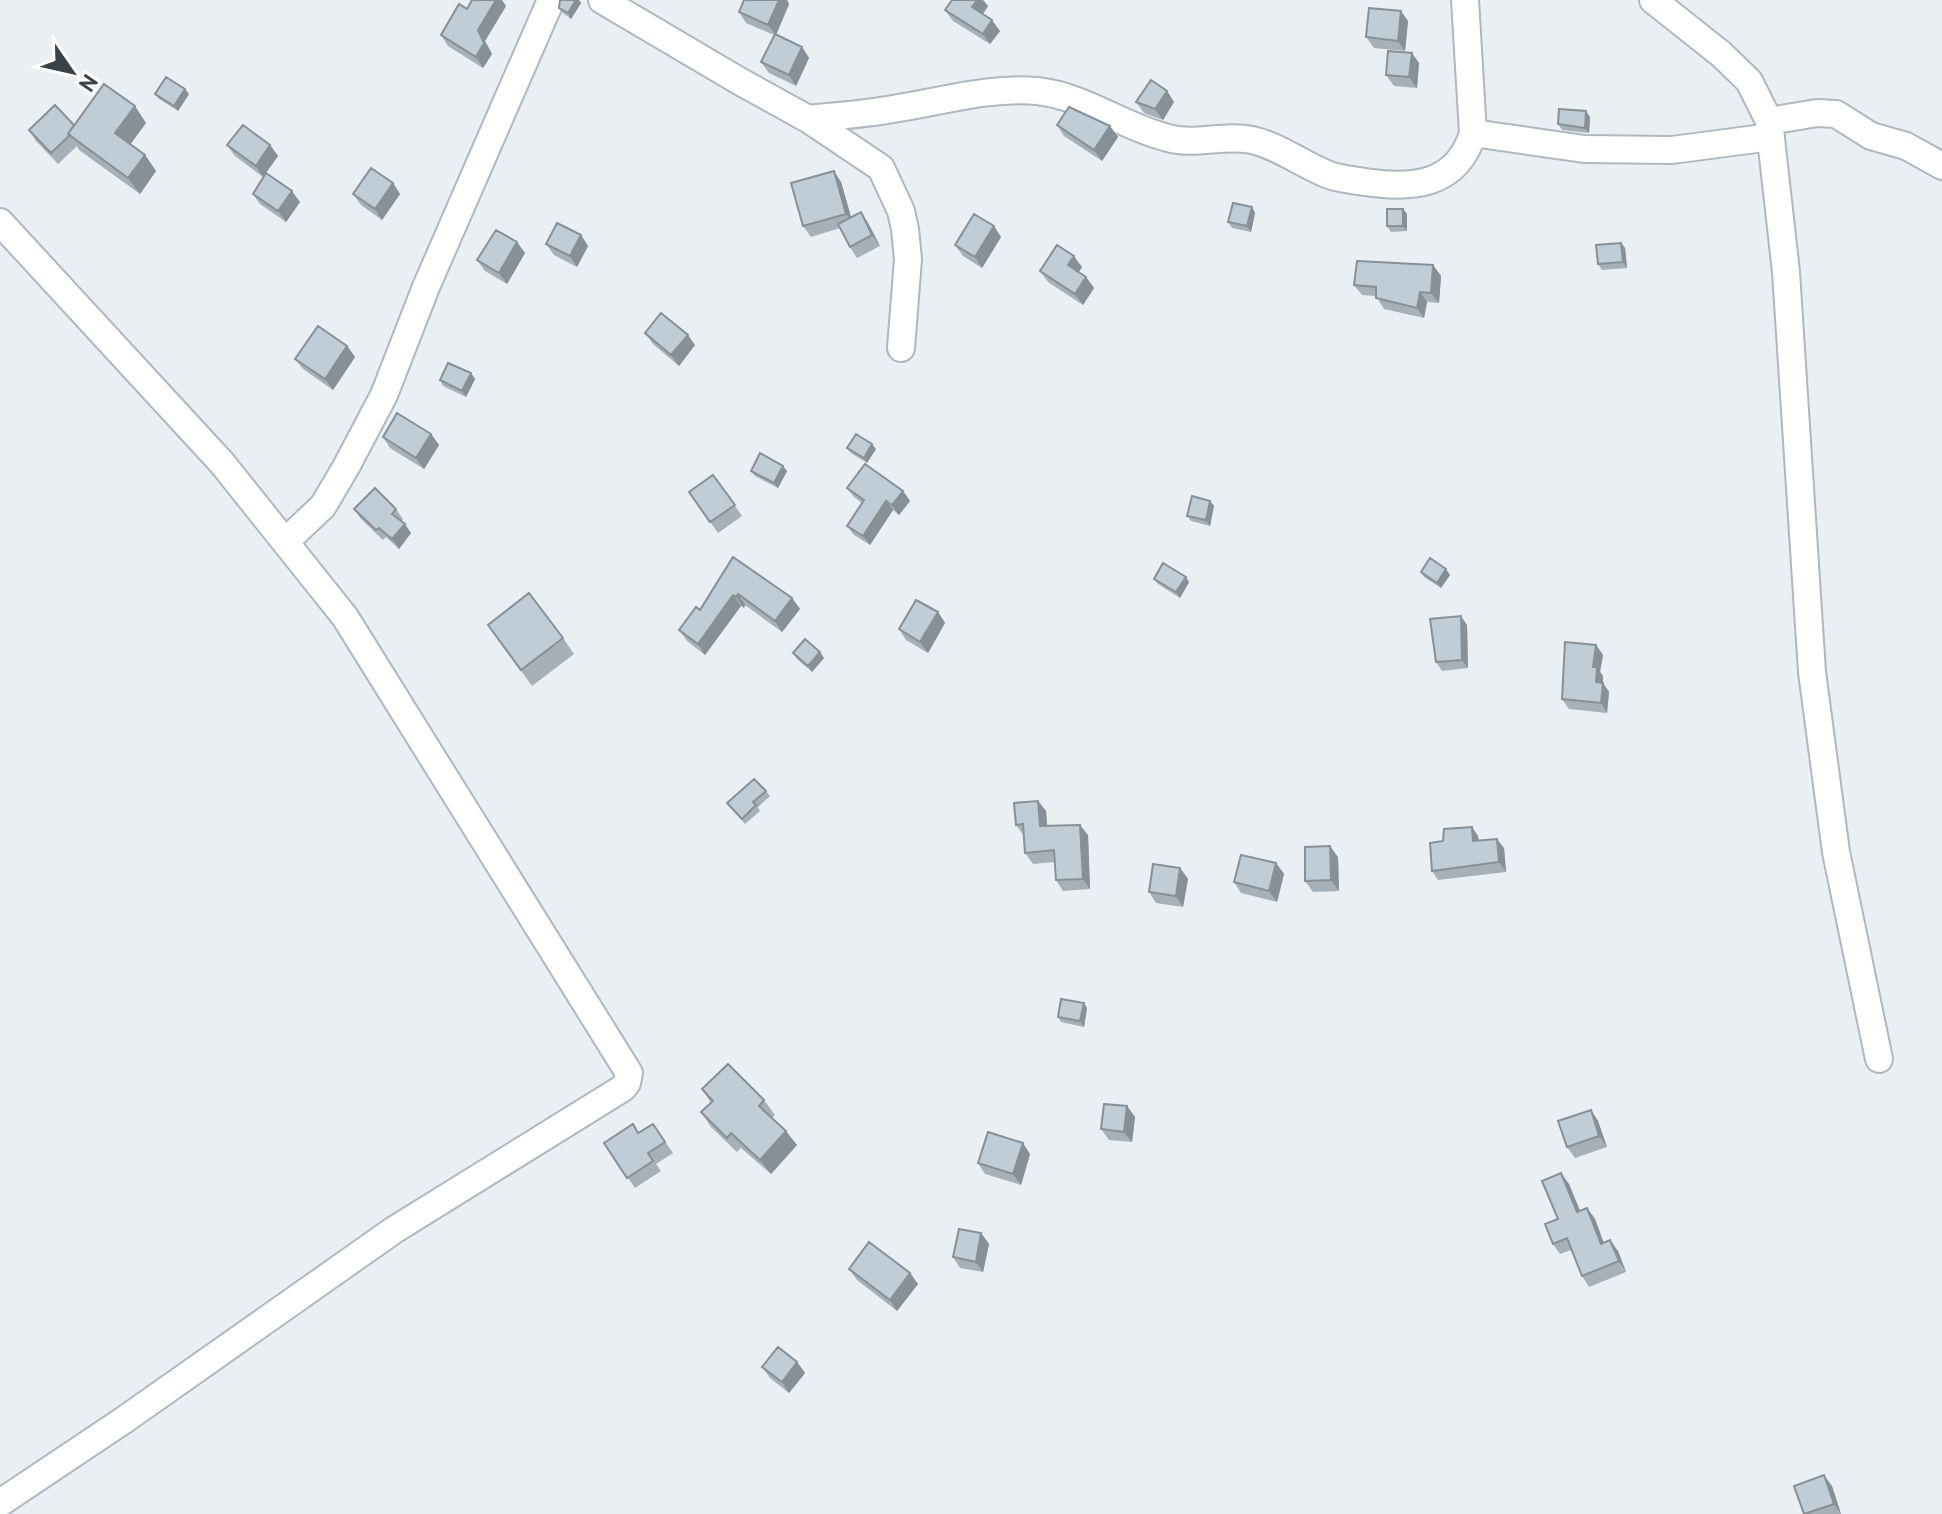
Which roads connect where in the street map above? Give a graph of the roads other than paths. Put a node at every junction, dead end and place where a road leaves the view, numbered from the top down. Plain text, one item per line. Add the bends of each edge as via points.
1 (551, 0) edge
2 (602, 0) edge
3 (1465, 0) edge
4 (1653, 0) edge
5 (808, 119) junction
6 (1770, 129) junction
7 (1473, 133) junction
8 (1942, 166) edge
9 (0, 222) edge
10 (901, 348) dead end
11 (286, 541) junction
12 (1879, 1059) dead end
13 (0, 1503) edge

1 - 11 street via 384,395 323,506
2 - 5 street
3 - 7 street
4 - 6 street via 1749,81
5 - 7 street via 989,92 1037,91 1082,103 1164,138 1201,143 1252,140 1330,176 1398,187 1431,180 1459,161
5 - 10 street via 881,168 901,211 908,259
6 - 7 street via 1672,150 1584,149
6 - 8 street via 1817,113 1836,114 1871,136 1906,146
6 - 12 street via 1786,272 1812,672 1836,852
9 - 11 street via 222,463
11 - 13 street via 345,617 629,1078 623,1088 394,1230

